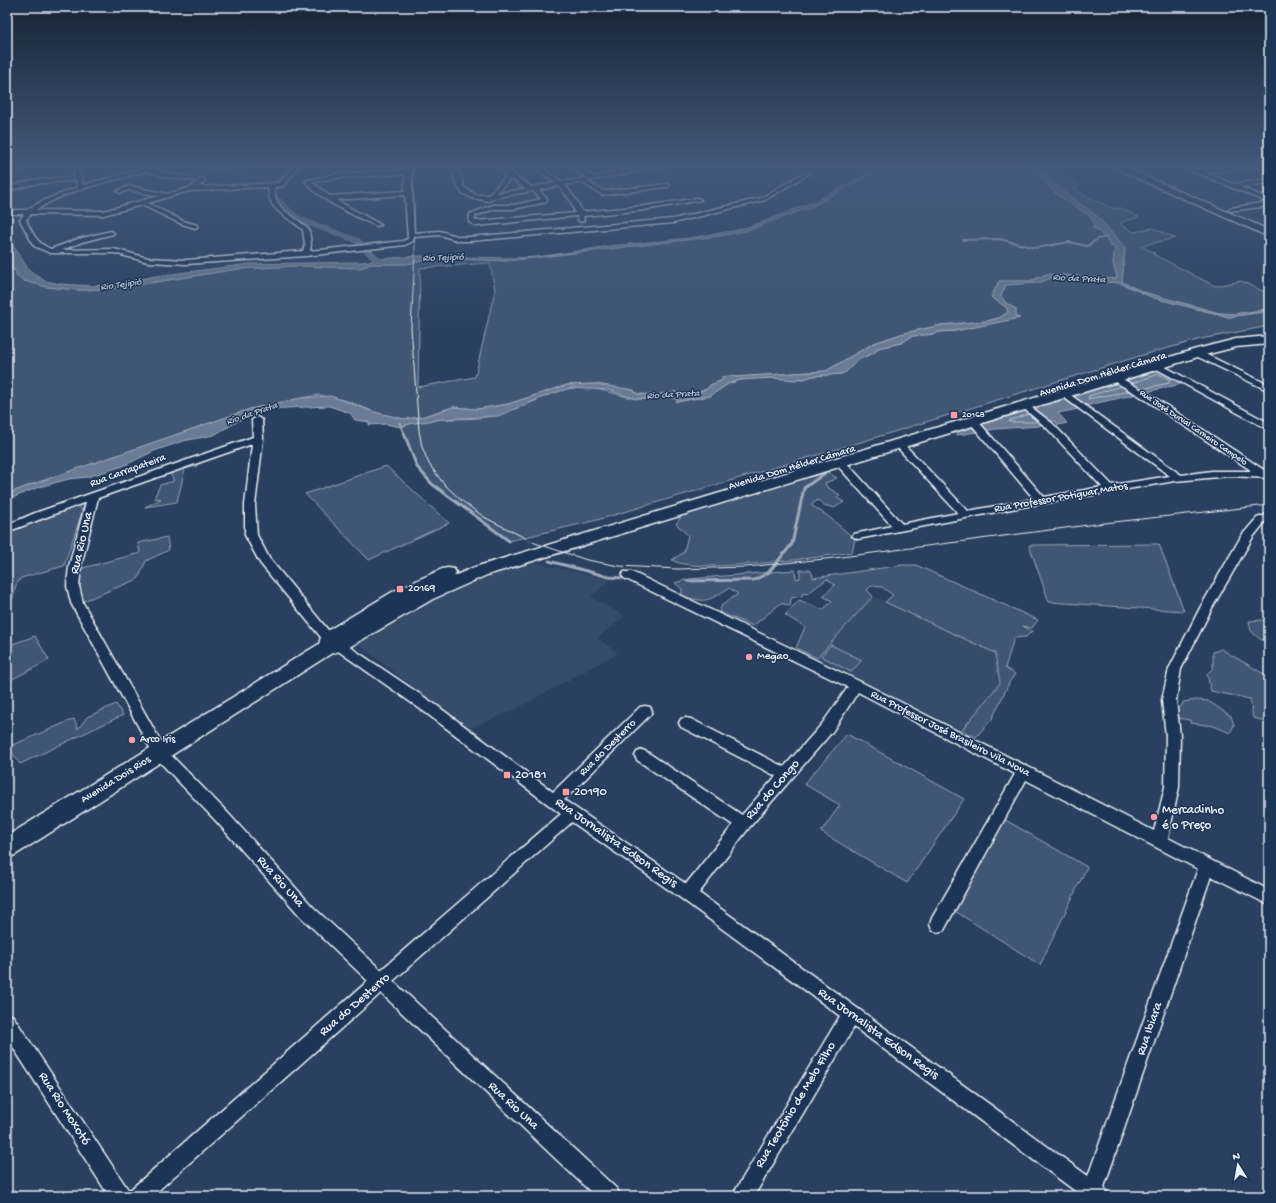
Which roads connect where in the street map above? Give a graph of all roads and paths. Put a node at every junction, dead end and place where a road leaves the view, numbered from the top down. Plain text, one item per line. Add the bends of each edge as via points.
1 (23, 221) edge
2 (179, 221) edge
3 (295, 221) edge
4 (370, 221) edge
5 (409, 221) edge
6 (472, 221) edge
7 (508, 221) edge
8 (581, 221) edge
9 (672, 221) edge
10 (1240, 221) edge
11 (1256, 221) edge
12 (378, 225) dead end
13 (195, 226) dead end
14 (1269, 227) edge
15 (583, 230) junction
16 (111, 233) dead end
17 (1269, 234) edge
18 (410, 235) junction
19 (52, 252) junction
20 (306, 254) junction
21 (1269, 331) edge
22 (1269, 340) edge
23 (1197, 353) junction
24 (1158, 366) junction
25 (1118, 380) junction
26 (1269, 388) edge
27 (1067, 396) junction
28 (1027, 407) junction
29 (257, 420) dead end
30 (975, 423) junction
31 (1269, 427) edge
32 (258, 439) junction
33 (899, 444) junction
34 (841, 463) junction
35 (1179, 478) junction
36 (1268, 478) edge
37 (1110, 489) junction
38 (93, 497) junction
39 (1041, 500) junction
40 (966, 515) junction
41 (1269, 517) edge
42 (899, 528) junction
43 (7, 529) edge
44 (858, 536) dead end
45 (628, 575) dead end
46 (331, 643) junction
47 (856, 685) junction
48 (645, 711) dead end
49 (686, 723) dead end
50 (160, 753) junction
51 (642, 756) dead end
52 (1023, 772) junction
53 (787, 775) junction
54 (554, 801) junction
55 (572, 813) junction
56 (743, 824) junction
57 (1159, 842) junction
58 (7, 848) edge
59 (1207, 866) junction
60 (688, 894) junction
61 (1269, 898) edge
62 (938, 924) dead end
63 (380, 983) junction
64 (850, 1015) junction
65 (7, 1022) edge
66 (1096, 1194) edge
67 (121, 1196) edge
68 (137, 1196) edge
69 (610, 1196) edge
70 (742, 1196) edge

1 - 19 street via 34,243
2 - 13 street
3 - 20 street via 306,230
4 - 12 street
5 - 18 street
6 - 7 street via 479,224
8 - 15 street
9 - 15 street
10 - 17 main road
11 - 14 main road
15 - 18 street via 465,239 440,233
16 - 19 street via 80,240
18 - 20 street via 411,240 408,242
19 - 20 street via 114,251 166,262
21 - 46 main road, Avenida Dom Hélder Câmara via 1208,343 470,564 400,595
22 - 23 main road, Avenida Dom Hélder Câmara via 1236,343
23 - 24 main road, Avenida Dom Hélder Câmara
23 - 26 street
24 - 25 main road, Avenida Dom Hélder Câmara
24 - 31 street
25 - 27 main road, Avenida Dom Hélder Câmara
25 - 36 street, Rua José Durval Carneiro Campelo
27 - 28 main road, Avenida Dom Hélder Câmara
27 - 35 street
28 - 30 main road, Avenida Dom Hélder Câmara
28 - 37 street via 1050,426
29 - 32 street, Rua Jornalista Edson Regis
30 - 33 main road, Avenida Dom Hélder Câmara
30 - 39 street
32 - 38 street, Rua Carrapateira
32 - 46 street, Rua Jornalista Edson Regis via 250,505 250,535 264,560
33 - 34 main road, Avenida Dom Hélder Câmara
33 - 40 street
34 - 42 street
34 - 46 main road, Avenida Dom Hélder Câmara via 481,571
35 - 36 street, Rua Professor Potiguar Matos via 1250,474
35 - 37 street, Rua Professor Potiguar Matos
37 - 39 street, Rua Professor Potiguar Matos
38 - 43 street, Rua Carrapateira
38 - 50 street, Rua Rio Una via 75,566 73,586 77,603
39 - 40 street, Rua Professor Potiguar Matos
40 - 42 street, Rua Professor Potiguar Matos
41 - 57 street via 1261,520 1248,535 1175,669 1169,700 1172,787
42 - 44 street, Rua Professor Potiguar Matos
45 - 47 street, Rua Professor José Brasileiro Vila Nova
46 - 50 main road, Avenida Dois Rios
46 - 54 street, Rua Jornalista Edson Regis via 431,709
47 - 52 street, Rua Professor José Brasileiro Vila Nova
47 - 53 street, Rua do Congo via 827,728
48 - 54 street, Rua do Desterro
49 - 53 street
50 - 58 main road, Avenida Dois Rios
50 - 63 street, Rua Rio Una via 221,816 307,912
51 - 56 street
52 - 57 street, Rua Professor José Brasileiro Vila Nova
52 - 62 street
53 - 56 street, Rua do Congo
54 - 55 street, Rua Jornalista Edson Regis
55 - 60 street, Rua Jornalista Edson Regis
55 - 63 street, Rua do Desterro
56 - 60 street, Rua do Congo
57 - 59 street, Rua Professor José Brasileiro Vila Nova
59 - 61 street, Rua Professor José Brasileiro Vila Nova
59 - 66 street, Rua Ibiara
60 - 64 street, Rua Jornalista Edson Regis
63 - 68 street, Rua do Desterro
63 - 69 street, Rua Rio Una
64 - 66 street, Rua Jornalista Edson Regis
64 - 70 street, Rua Teotônio de Melo Filho
65 - 67 street, Rua Rio Moxotó

